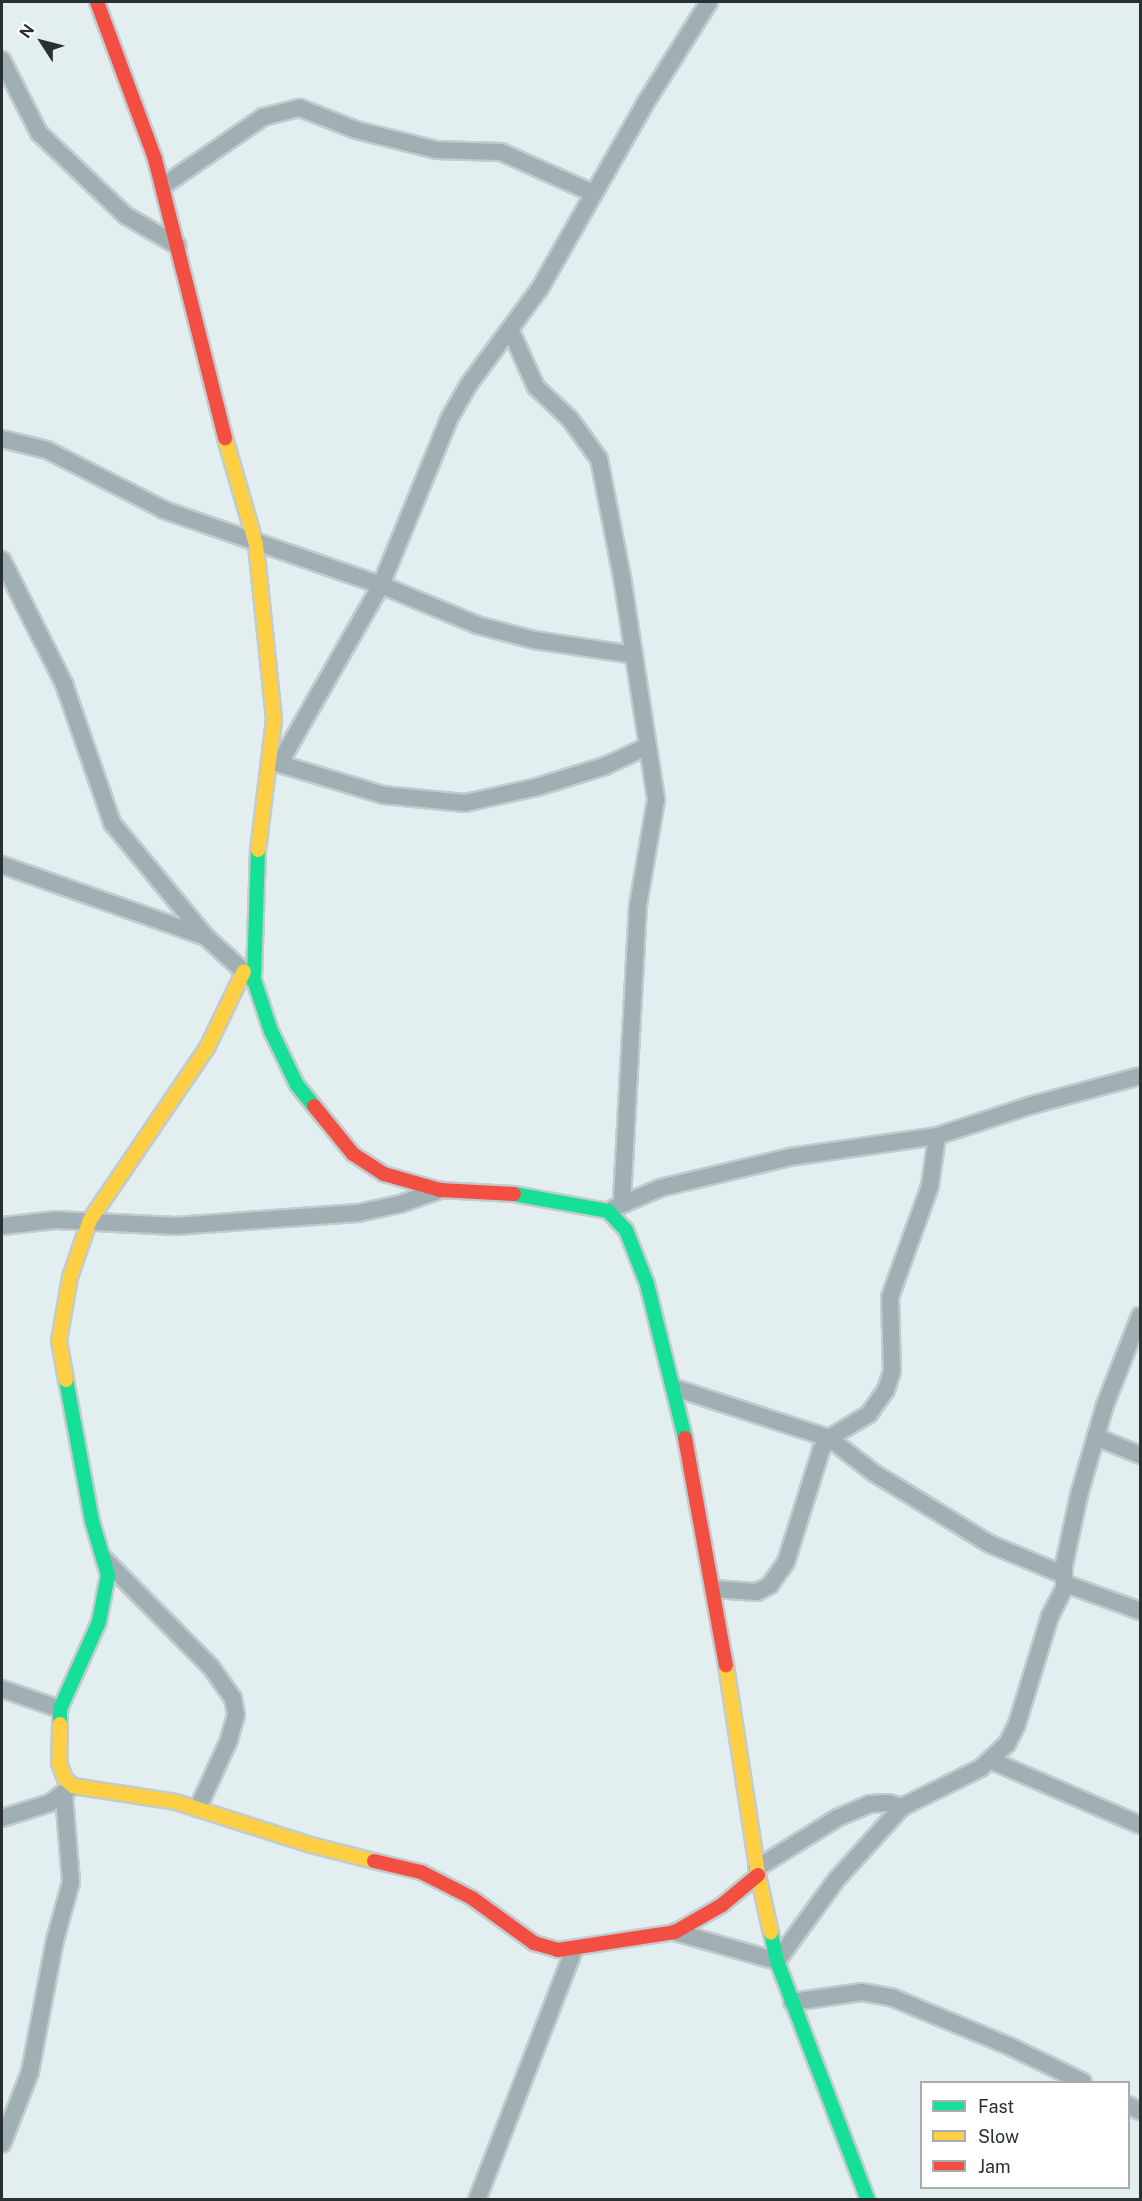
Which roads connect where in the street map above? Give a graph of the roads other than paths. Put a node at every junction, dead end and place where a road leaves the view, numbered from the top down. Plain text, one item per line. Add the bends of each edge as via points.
1 (97, 2) edge
2 (710, 2) edge
3 (2, 60) edge
4 (163, 186) junction
5 (593, 193) junction
6 (178, 246) junction
7 (510, 329) junction
8 (2, 439) edge
9 (256, 545) junction
10 (2, 560) edge
11 (381, 585) junction
12 (634, 655) junction
13 (648, 746) junction
14 (274, 762) junction
15 (2, 865) edge
16 (205, 936) junction
17 (249, 976) junction
18 (1140, 1076) edge
19 (937, 1136) junction
20 (440, 1190) junction
21 (615, 1208) junction
22 (90, 1220) junction
23 (2, 1226) edge
24 (1140, 1316) edge
25 (675, 1388) junction
26 (1096, 1437) junction
27 (829, 1438) junction
28 (1140, 1455) edge
29 (102, 1557) junction
30 (1065, 1579) junction
31 (714, 1589) junction
32 (1140, 1611) edge
33 (2, 1689) edge
34 (60, 1709) junction
35 (990, 1760) junction
36 (69, 1790) junction
37 (902, 1807) junction
38 (198, 1808) junction
39 (2, 1818) edge
40 (1140, 1825) edge
41 (758, 1871) junction
42 (675, 1932) junction
43 (574, 1950) junction
44 (777, 1961) junction
45 (792, 2002) junction
46 (1081, 2081) edge
47 (2, 2144) edge
48 (477, 2199) edge
49 (868, 2199) edge

1 - 4 street
2 - 5 street
3 - 6 street via 39,133 125,215
4 - 5 street via 263,117 300,108 357,130 436,150 501,152
4 - 6 street
5 - 7 street via 540,288
6 - 9 street via 239,493
7 - 11 street via 449,419
7 - 12 street via 536,387 570,419 599,459
8 - 9 street via 47,450 164,510
9 - 11 street
9 - 14 street via 271,667
10 - 16 street via 64,684 112,823
11 - 12 street via 485,627 534,640
11 - 14 street
12 - 13 street
13 - 14 street via 604,766 537,787 465,803 383,795
13 - 21 street via 656,800 638,905
14 - 17 street via 256,868
15 - 16 street
16 - 17 street
17 - 20 street via 297,1085 353,1154 384,1174
17 - 22 street via 207,1048
18 - 19 street
19 - 21 street via 790,1157 660,1188
19 - 27 street via 930,1186 890,1297 892,1371 886,1390 869,1414
20 - 21 street via 532,1195
20 - 22 street via 358,1213 175,1226
21 - 25 street via 647,1284
22 - 23 street
22 - 29 street via 70,1277 59,1341 70,1416
24 - 26 street
25 - 27 street
25 - 31 street
26 - 28 street
26 - 30 street via 1079,1495
27 - 30 street via 874,1473 971,1533
27 - 31 street via 821,1450 786,1562 770,1585 757,1593
29 - 34 street via 108,1575 99,1622
29 - 38 street via 211,1667 233,1699 236,1715 229,1740
30 - 32 street
30 - 35 street via 1017,1724 1007,1744
31 - 41 street
33 - 34 street
34 - 36 street via 59,1763
35 - 37 street
35 - 40 street
36 - 38 street
36 - 39 street
36 - 47 street via 71,1882 55,1940 30,2072
37 - 41 street via 870,1804 837,1818
37 - 44 street via 836,1880
38 - 43 street via 310,1845 421,1872 472,1898 534,1943
41 - 42 street via 722,1905
41 - 44 street
42 - 43 street
42 - 44 street
43 - 48 street
44 - 45 street
45 - 46 street via 862,1992 891,1997
45 - 49 street

